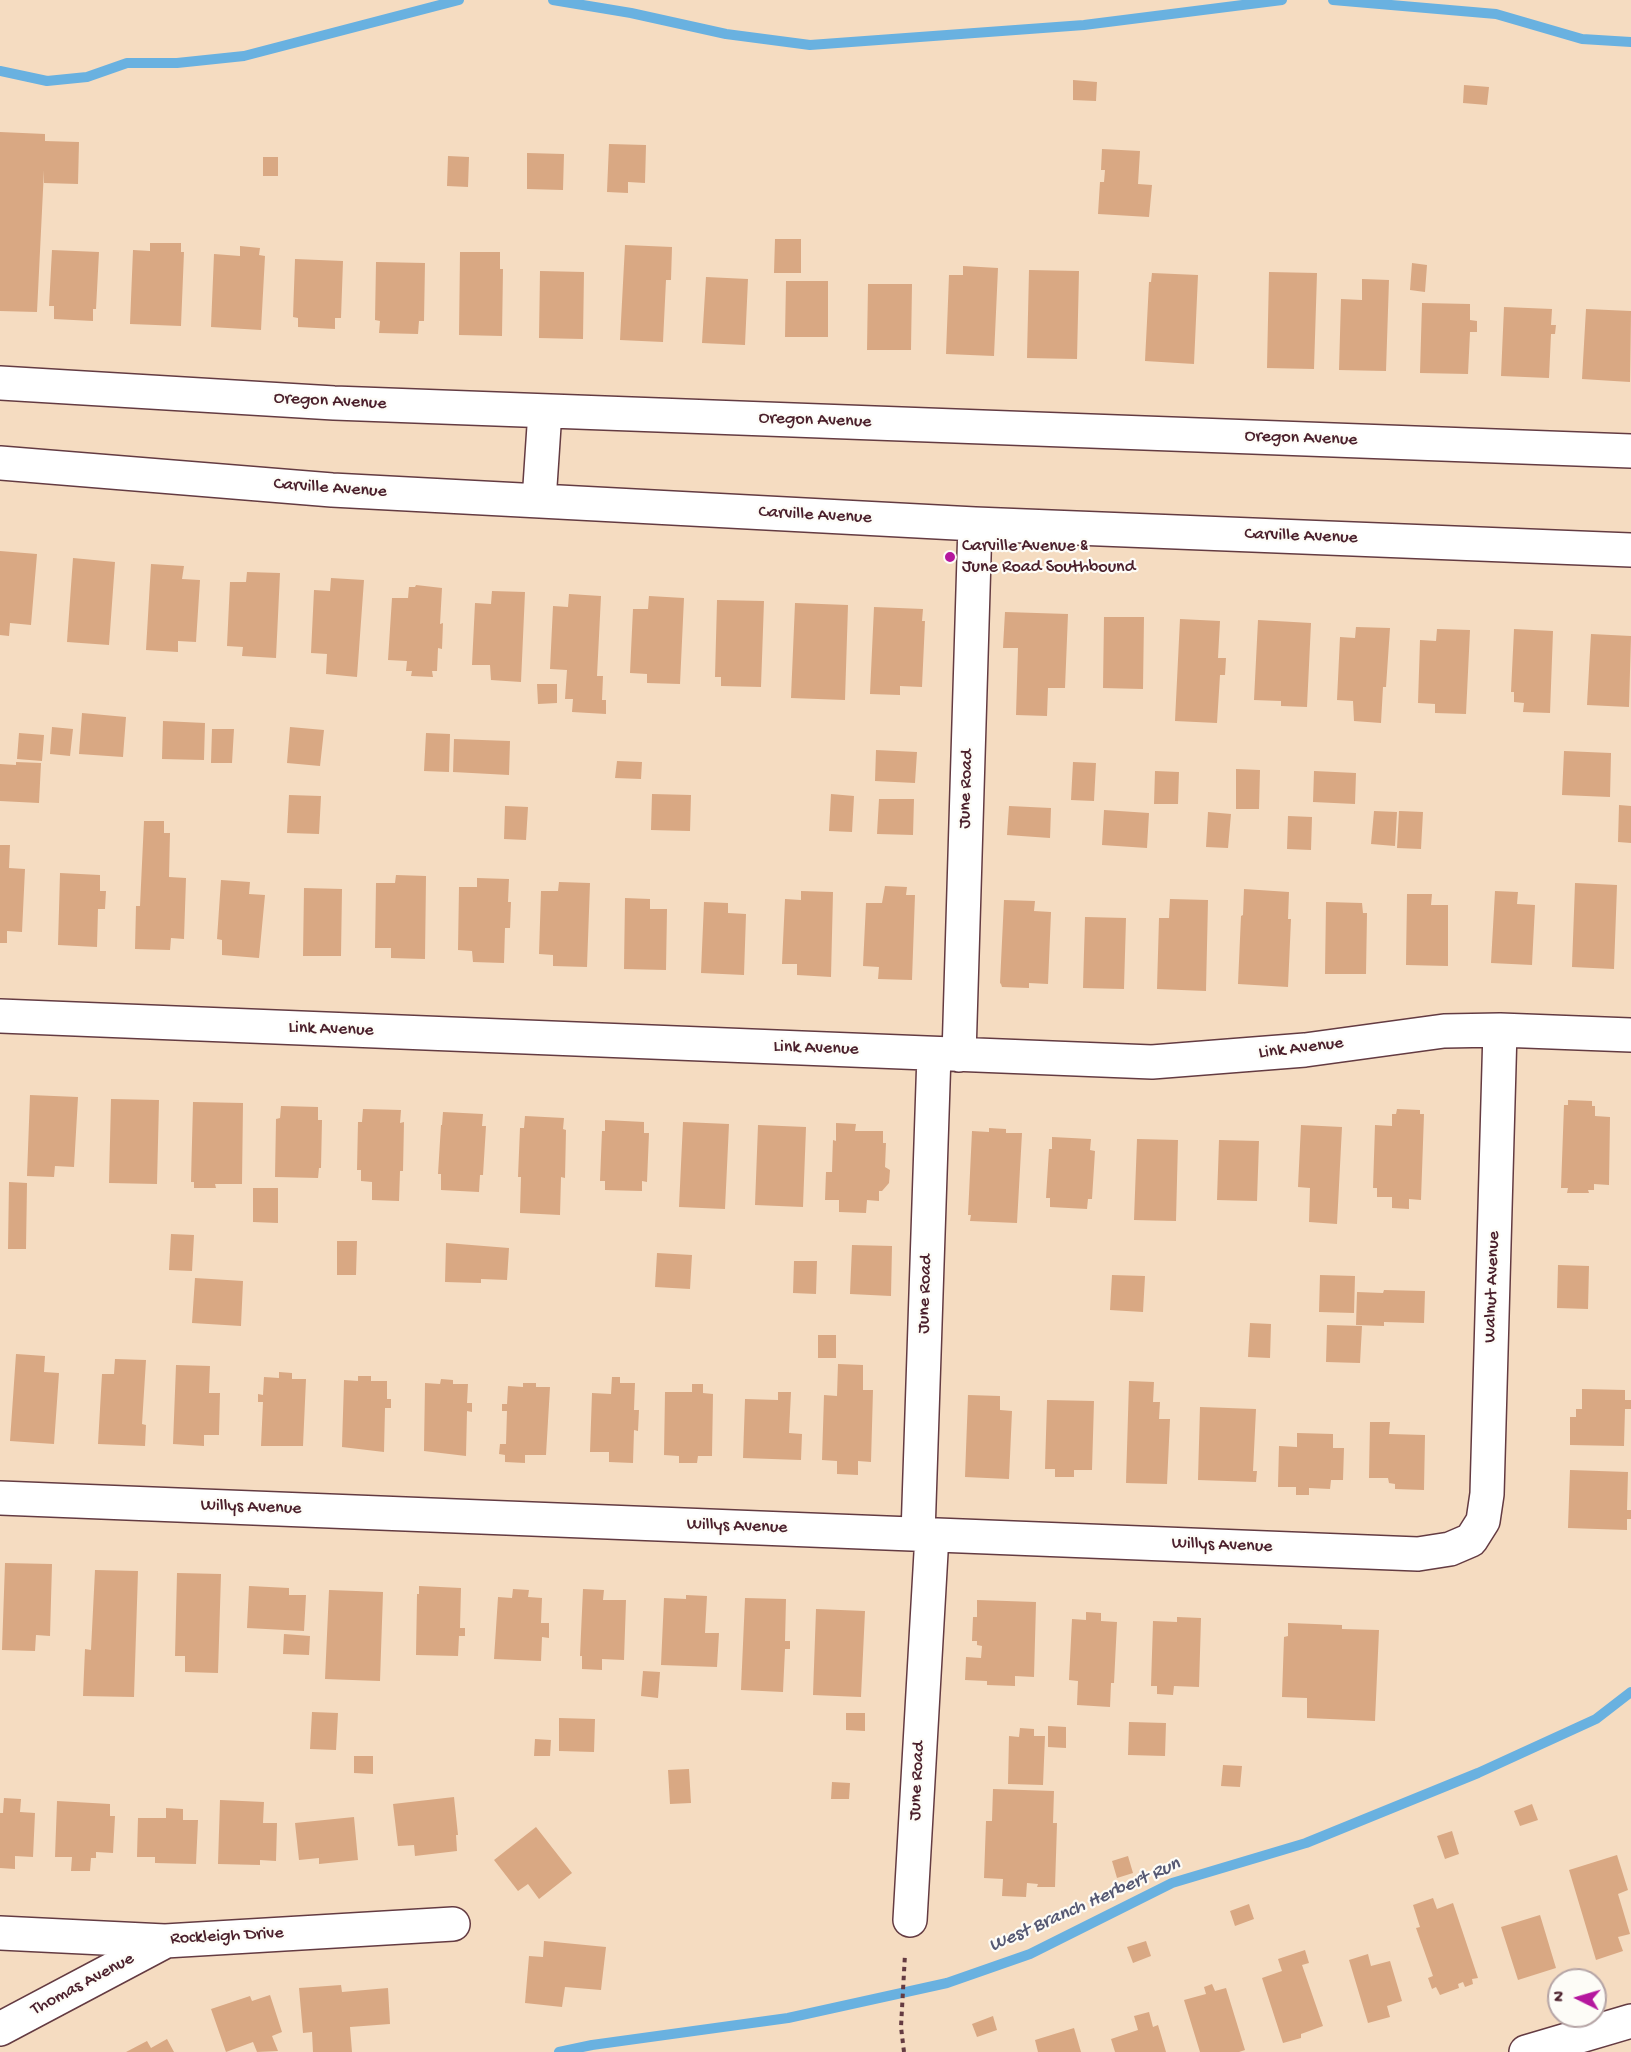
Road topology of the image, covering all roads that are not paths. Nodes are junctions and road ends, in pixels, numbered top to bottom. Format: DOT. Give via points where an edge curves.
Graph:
graph roads {
  1 [pos="0,383"];
  2 [pos="545,411"];
  3 [pos="1631,451"];
  4 [pos="0,463"];
  5 [pos="539,501"];
  6 [pos="975,524"];
  7 [pos="1631,550"];
  8 [pos="0,1016"];
  9 [pos="1500,1030"];
  10 [pos="1631,1035"];
  11 [pos="947,1054"];
  12 [pos="0,1498"];
  13 [pos="925,1534"];
  14 [pos="1471,1540"];
  15 [pos="910,1920"];
  16 [pos="453,1924"];
  17 [pos="0,1933"];
  18 [pos="165,1941"];
  19 [pos="1631,2021"];
  20 [pos="0,2029"];
  21 [pos="1526,2052"];
  1 -- 2 [label="street, Oregon Avenue"];
  2 -- 3 [label="street, Oregon Avenue"];
  2 -- 5 [label="street"];
  4 -- 5 [label="street, Carville Avenue" via="332,490"];
  5 -- 6 [label="street, Carville Avenue"];
  6 -- 7 [label="street, Carville Avenue"];
  6 -- 11 [label="street, June Road"];
  8 -- 11 [label="street, Link Avenue"];
  9 -- 10 [label="street, Link Avenue"];
  9 -- 11 [label="street, Link Avenue" via="1444,1031 1305,1050 1152,1062"];
  9 -- 14 [label="street, Walnut Avenue" via="1487,1494 1482,1521"];
  11 -- 13 [label="street, June Road"];
  12 -- 13 [label="street, Willys Avenue"];
  13 -- 14 [label="street, Willys Avenue" via="1418,1554 1450,1550"];
  13 -- 15 [label="street, June Road"];
  16 -- 18 [label="street, Rockleigh Drive"];
  17 -- 18 [label="street, Rockleigh Drive"];
  18 -- 20 [label="street, Thomas Avenue"];
  19 -- 21 [label="street"];
}
